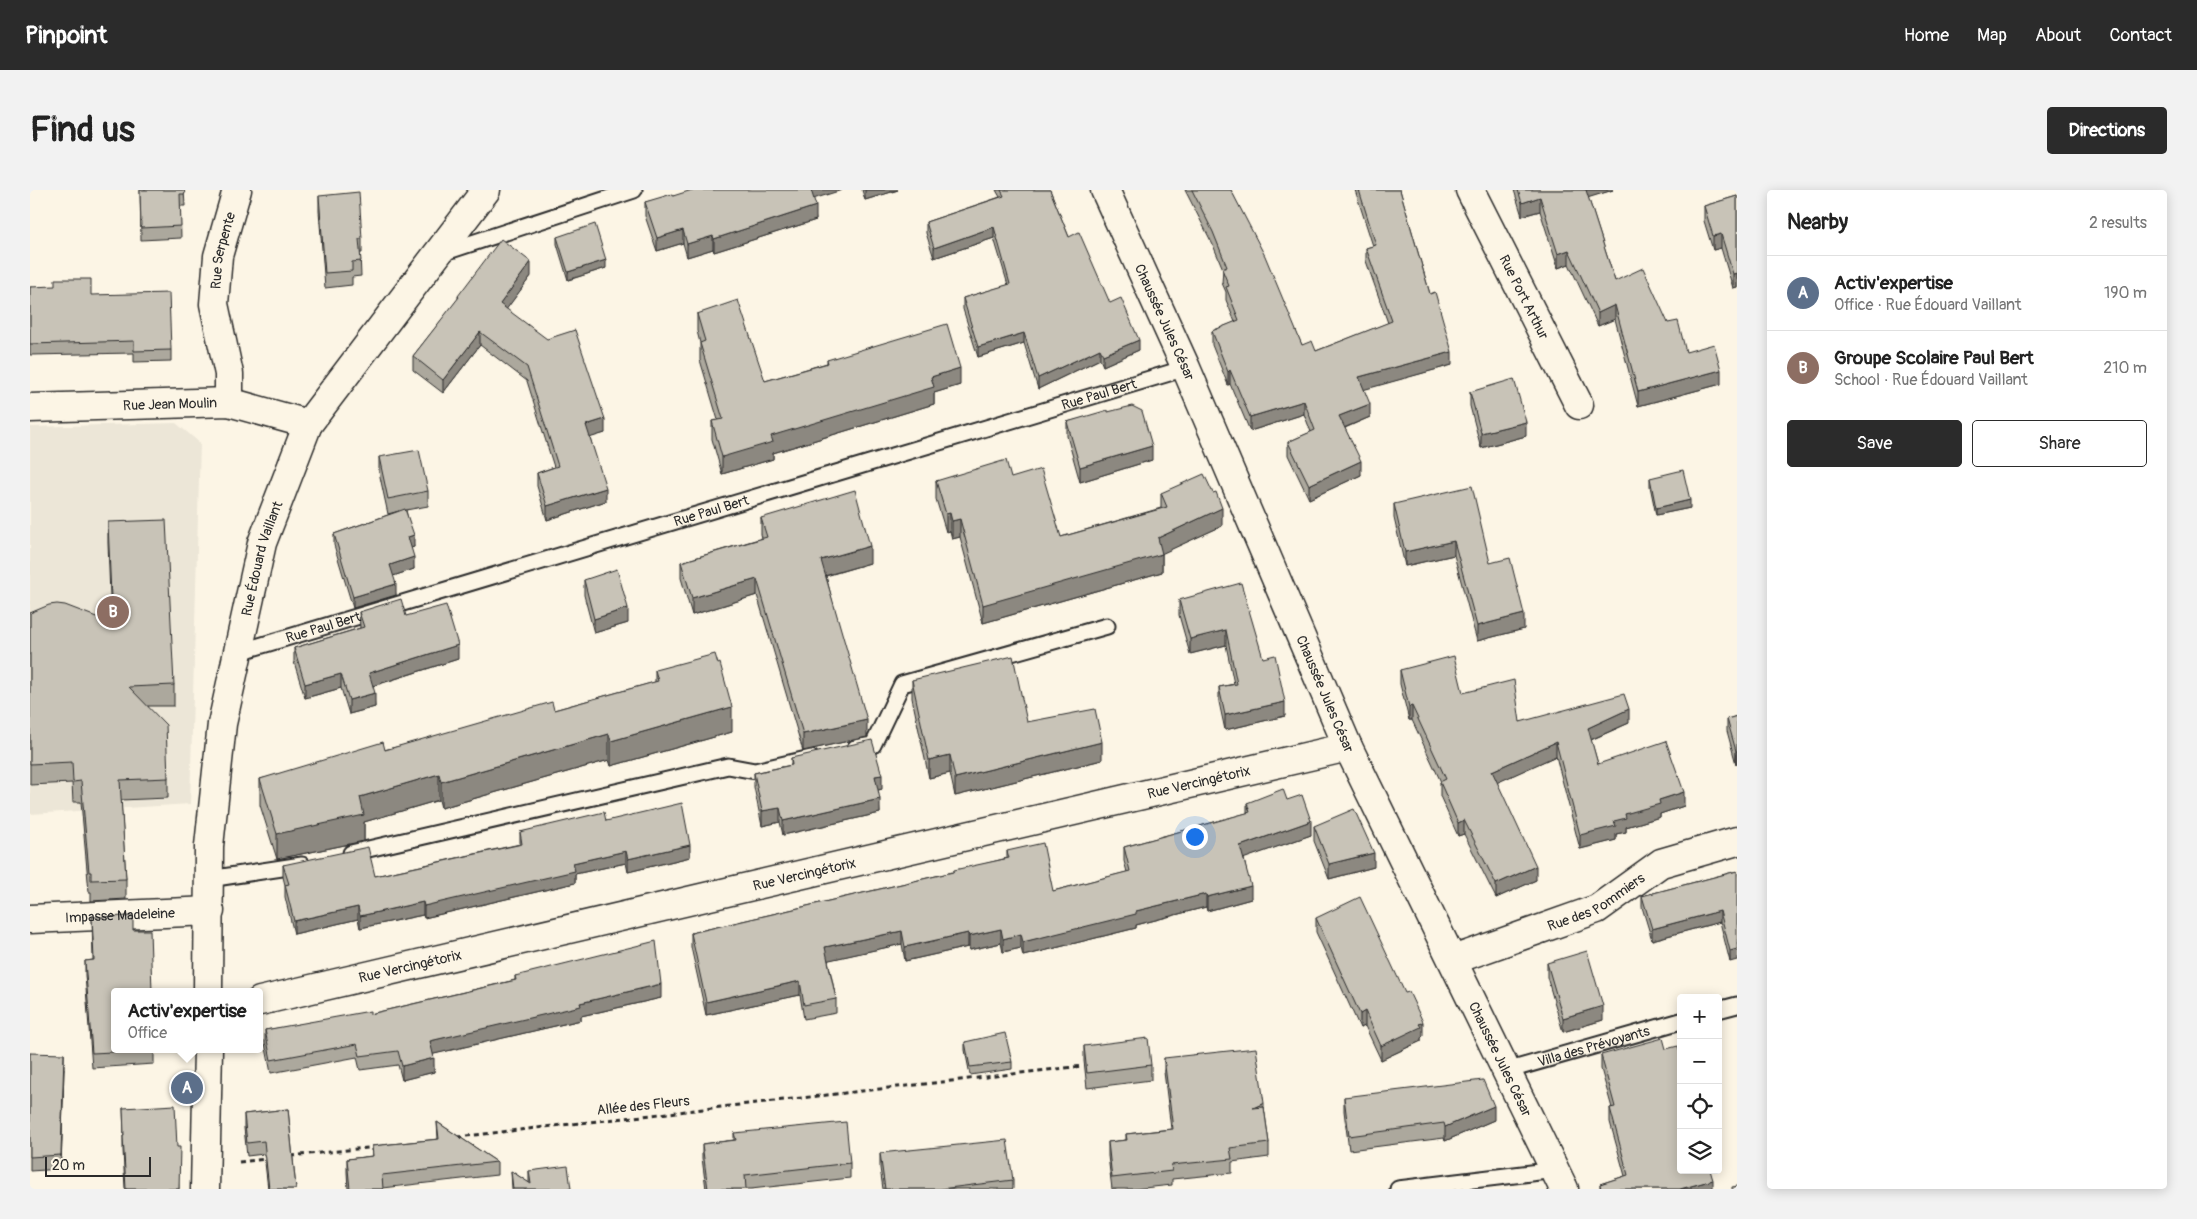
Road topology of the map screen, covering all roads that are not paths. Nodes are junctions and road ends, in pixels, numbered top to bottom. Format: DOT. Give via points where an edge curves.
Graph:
graph roads {
  1 [pos="237,190"];
  2 [pos="486,190"];
  3 [pos="634,190"];
  4 [pos="1105,190"];
  5 [pos="1470,190"];
  6 [pos="440,253"];
  7 [pos="1186,368"];
  8 [pos="230,402"];
  9 [pos="1579,405"];
  10 [pos="30,408"];
  11 [pos="308,424"];
  12 [pos="1107,626"];
  13 [pos="236,653"];
  14 [pos="1348,747"];
  15 [pos="1737,841"];
  16 [pos="340,856"];
  17 [pos="320,860"];
  18 [pos="209,879"];
  19 [pos="210,911"];
  20 [pos="30,919"];
  21 [pos="1453,960"];
  22 [pos="208,988"];
  23 [pos="263,1000"];
  24 [pos="1737,1005"];
  25 [pos="1722,1009"];
  26 [pos="1677,1022"];
  27 [pos="208,1053"];
  28 [pos="1506,1071"];
  29 [pos="205,1178"];
  30 [pos="1560,1180"];
  31 [pos="1398,1189"];
  1 -- 8 [label="street, Rue Serpente" via="218,256 214,304 229,374"];
  2 -- 6 [label="street, Rue Édouard Vaillant"];
  3 -- 6 [label="lane"];
  4 -- 7 [label="street, Chaussée Jules César"];
  5 -- 9 [label="street, Rue Port Arthur"];
  6 -- 11 [label="street, Rue Édouard Vaillant"];
  7 -- 13 [label="lane, Rue Paul Bert"];
  7 -- 14 [label="street, Chaussée Jules César"];
  8 -- 10 [label="street, Rue Jean Moulin"];
  8 -- 11 [label="street, Rue Jean Moulin"];
  11 -- 13 [label="street, Rue Édouard Vaillant" via="262,543"];
  12 -- 16 [label="lane" via="902,684 873,744 755,771 728,766"];
  13 -- 18 [label="street, Rue Édouard Vaillant" via="222,724 209,846"];
  14 -- 21 [label="street, Chaussée Jules César"];
  14 -- 23 [label="street, Rue Vercingétorix"];
  15 -- 21 [label="street, Rue des Pommiers" via="1661,862 1597,909"];
  17 -- 18 [label="lane"];
  18 -- 19 [label="street, Rue Édouard Vaillant"];
  19 -- 20 [label="street, Impasse Madeleine"];
  19 -- 22 [label="street, Rue Édouard Vaillant"];
  21 -- 28 [label="street, Chaussée Jules César"];
  24 -- 25 [label="lane"];
  26 -- 28 [label="lane, Villa des Prévoyants"];
  27 -- 29 [label="street"];
  28 -- 30 [label="street, Chaussée Jules César"];
  30 -- 31 [label="lane"];
}
